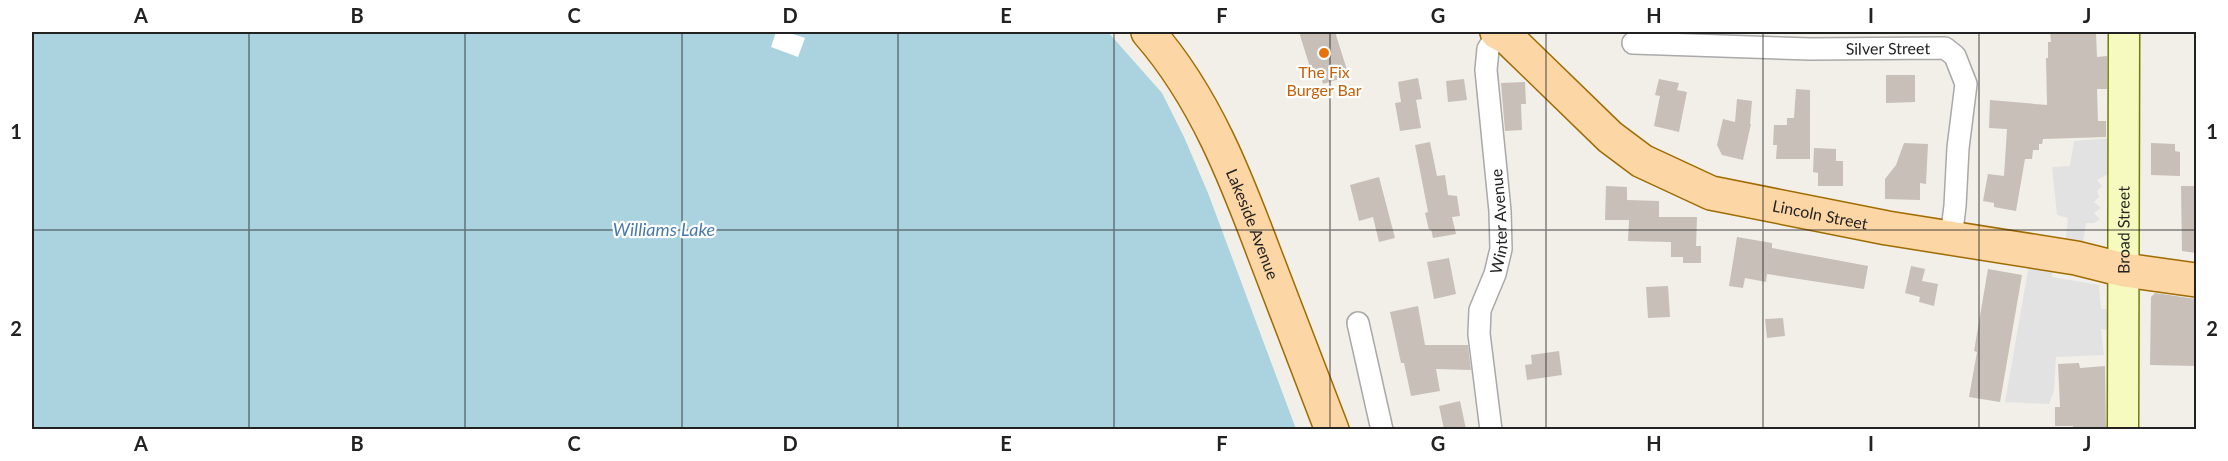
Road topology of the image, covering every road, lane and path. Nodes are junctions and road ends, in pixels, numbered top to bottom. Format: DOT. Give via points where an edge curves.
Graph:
graph roads {
  1 [pos="1148,32"];
  2 [pos="1498,32"];
  3 [pos="2124,32"];
  4 [pos="1634,43"];
  5 [pos="1951,238"];
  6 [pos="2124,270"];
  7 [pos="2196,280"];
  8 [pos="1358,323"];
  9 [pos="1489,419"];
  10 [pos="1332,429"];
  11 [pos="1382,429"];
  12 [pos="2123,429"];
  1 -- 10 [label="main road, Lakeside Avenue" via="1179,70 1235,177"];
  2 -- 5 [label="main road, Lincoln Street" via="1610,137 1671,176 1725,196"];
  2 -- 9 [label="street, Winter Avenue" via="1488,49 1486,70 1501,249 1480,310 1479,334"];
  3 -- 6 [label="street, Broad Street"];
  4 -- 5 [label="street, Silver Street" via="1810,49 1945,48 1955,56 1966,84"];
  5 -- 6 [label="main road, Lincoln Street" via="2076,258"];
  6 -- 7 [label="main road, Lincoln Street"];
  6 -- 12 [label="street, Broad Street"];
  8 -- 11 [label="street"];
}
